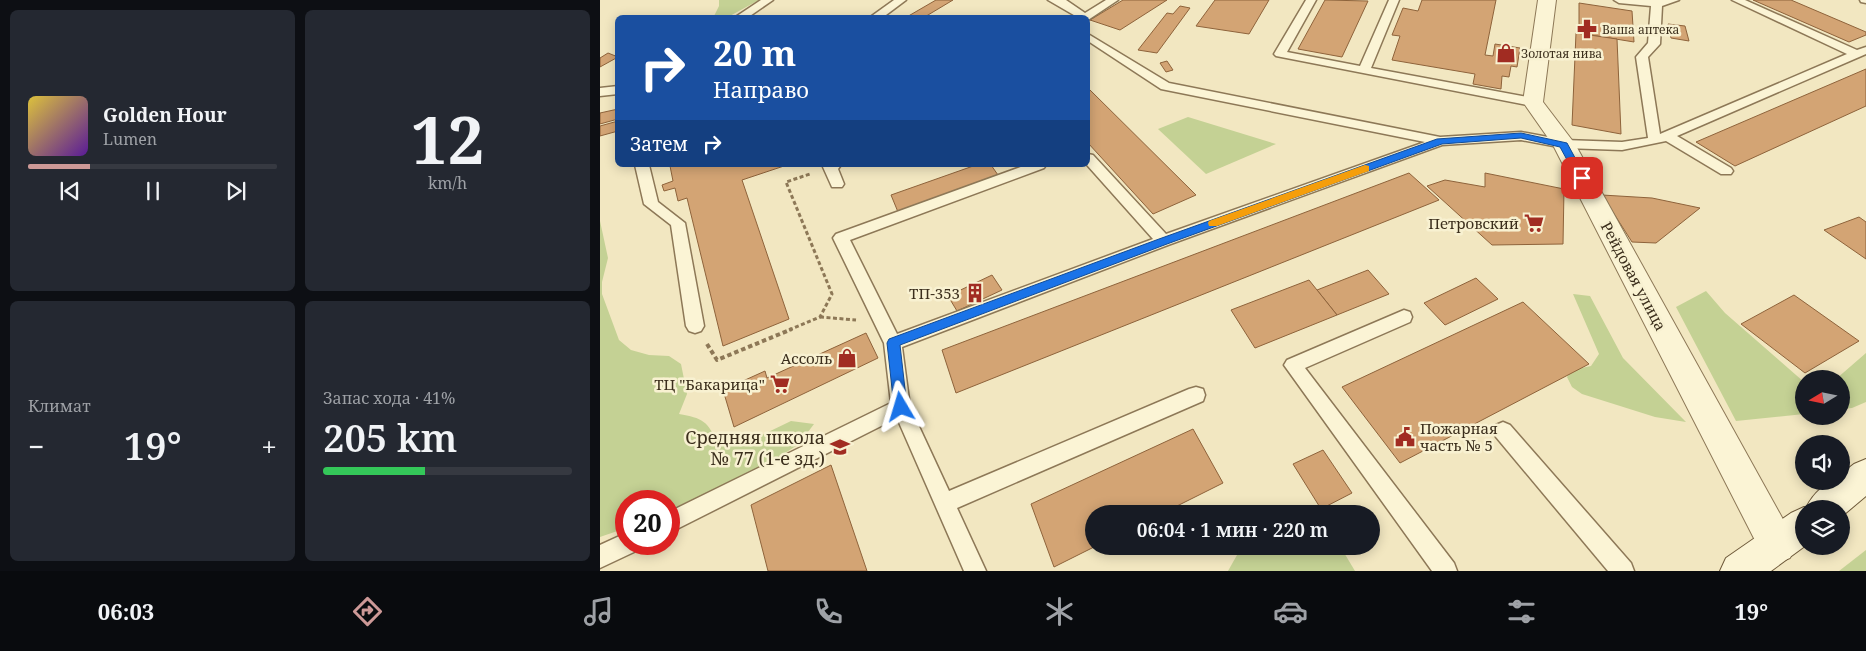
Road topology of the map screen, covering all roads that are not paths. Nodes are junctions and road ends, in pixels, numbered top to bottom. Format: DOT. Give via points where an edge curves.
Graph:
graph roads {
  1 [pos="768,0"];
  2 [pos="901,0"];
  3 [pos="1053,0"];
  4 [pos="1113,0"];
  5 [pos="1311,0"];
  6 [pos="1394,0"];
  7 [pos="1547,0"];
  8 [pos="1619,0"];
  9 [pos="1674,0"];
  10 [pos="1737,0"];
  11 [pos="1657,2"];
  12 [pos="744,15"];
  13 [pos="878,15"];
  14 [pos="1082,15"];
  15 [pos="1088,15"];
  16 [pos="1090,38"];
  17 [pos="1862,52"];
  18 [pos="1364,70"];
  19 [pos="615,90"];
  20 [pos="600,92"];
  21 [pos="1533,102"];
  22 [pos="1661,139"];
  23 [pos="1440,141"];
  24 [pos="1564,144"];
  25 [pos="1090,160"];
  26 [pos="642,167"];
  27 [pos="832,167"];
  28 [pos="1034,167"];
  29 [pos="1726,171"];
  30 [pos="838,184"];
  31 [pos="1163,241"];
  32 [pos="1404,317"];
  33 [pos="695,326"];
  34 [pos="893,343"];
  35 [pos="1196,395"];
  36 [pos="901,407"];
  37 [pos="1503,431"];
  38 [pos="1866,475"];
  39 [pos="1835,500"];
  40 [pos="944,503"];
  41 [pos="680,518"];
  42 [pos="1791,535"];
  43 [pos="615,550"];
  44 [pos="600,557"];
  45 [pos="975,571"];
  46 [pos="1446,571"];
  47 [pos="1623,571"];
  48 [pos="1739,571"];
  1 -- 12 [label="lane"];
  2 -- 13 [label="lane"];
  3 -- 14 [label="lane"];
  4 -- 15 [label="lane"];
  5 -- 18 [label="lane" via="1280,54"];
  6 -- 18 [label="lane"];
  7 -- 21 [label="street"];
  8 -- 11 [label="lane"];
  9 -- 11 [label="lane"];
  10 -- 17 [label="lane"];
  11 -- 22 [label="lane" via="1654,44 1642,57"];
  16 -- 23 [label="lane" via="1165,86"];
  17 -- 22 [label="lane"];
  18 -- 21 [label="lane"];
  19 -- 20 [label="lane"];
  21 -- 24 [label="street, Рейдовая улица"];
  22 -- 24 [label="lane" via="1622,146"];
  22 -- 29 [label="lane"];
  23 -- 24 [label="lane" via="1521,136"];
  23 -- 31 [label="lane"];
  24 -- 42 [label="street, Рейдовая улица"];
  25 -- 31 [label="lane"];
  26 -- 33 [label="lane" via="651,204 678,223"];
  27 -- 30 [label="lane"];
  28 -- 34 [label="lane" via="841,238"];
  31 -- 34 [label="lane"];
  32 -- 46 [label="lane" via="1293,365"];
  34 -- 36 [label="lane"];
  35 -- 40 [label="lane"];
  36 -- 40 [label="lane"];
  36 -- 41 [label="lane"];
  37 -- 47 [label="lane"];
  38 -- 39 [label="street"];
  40 -- 45 [label="lane"];
  42 -- 48 [label="street"];
  43 -- 44 [label="lane"];
}
